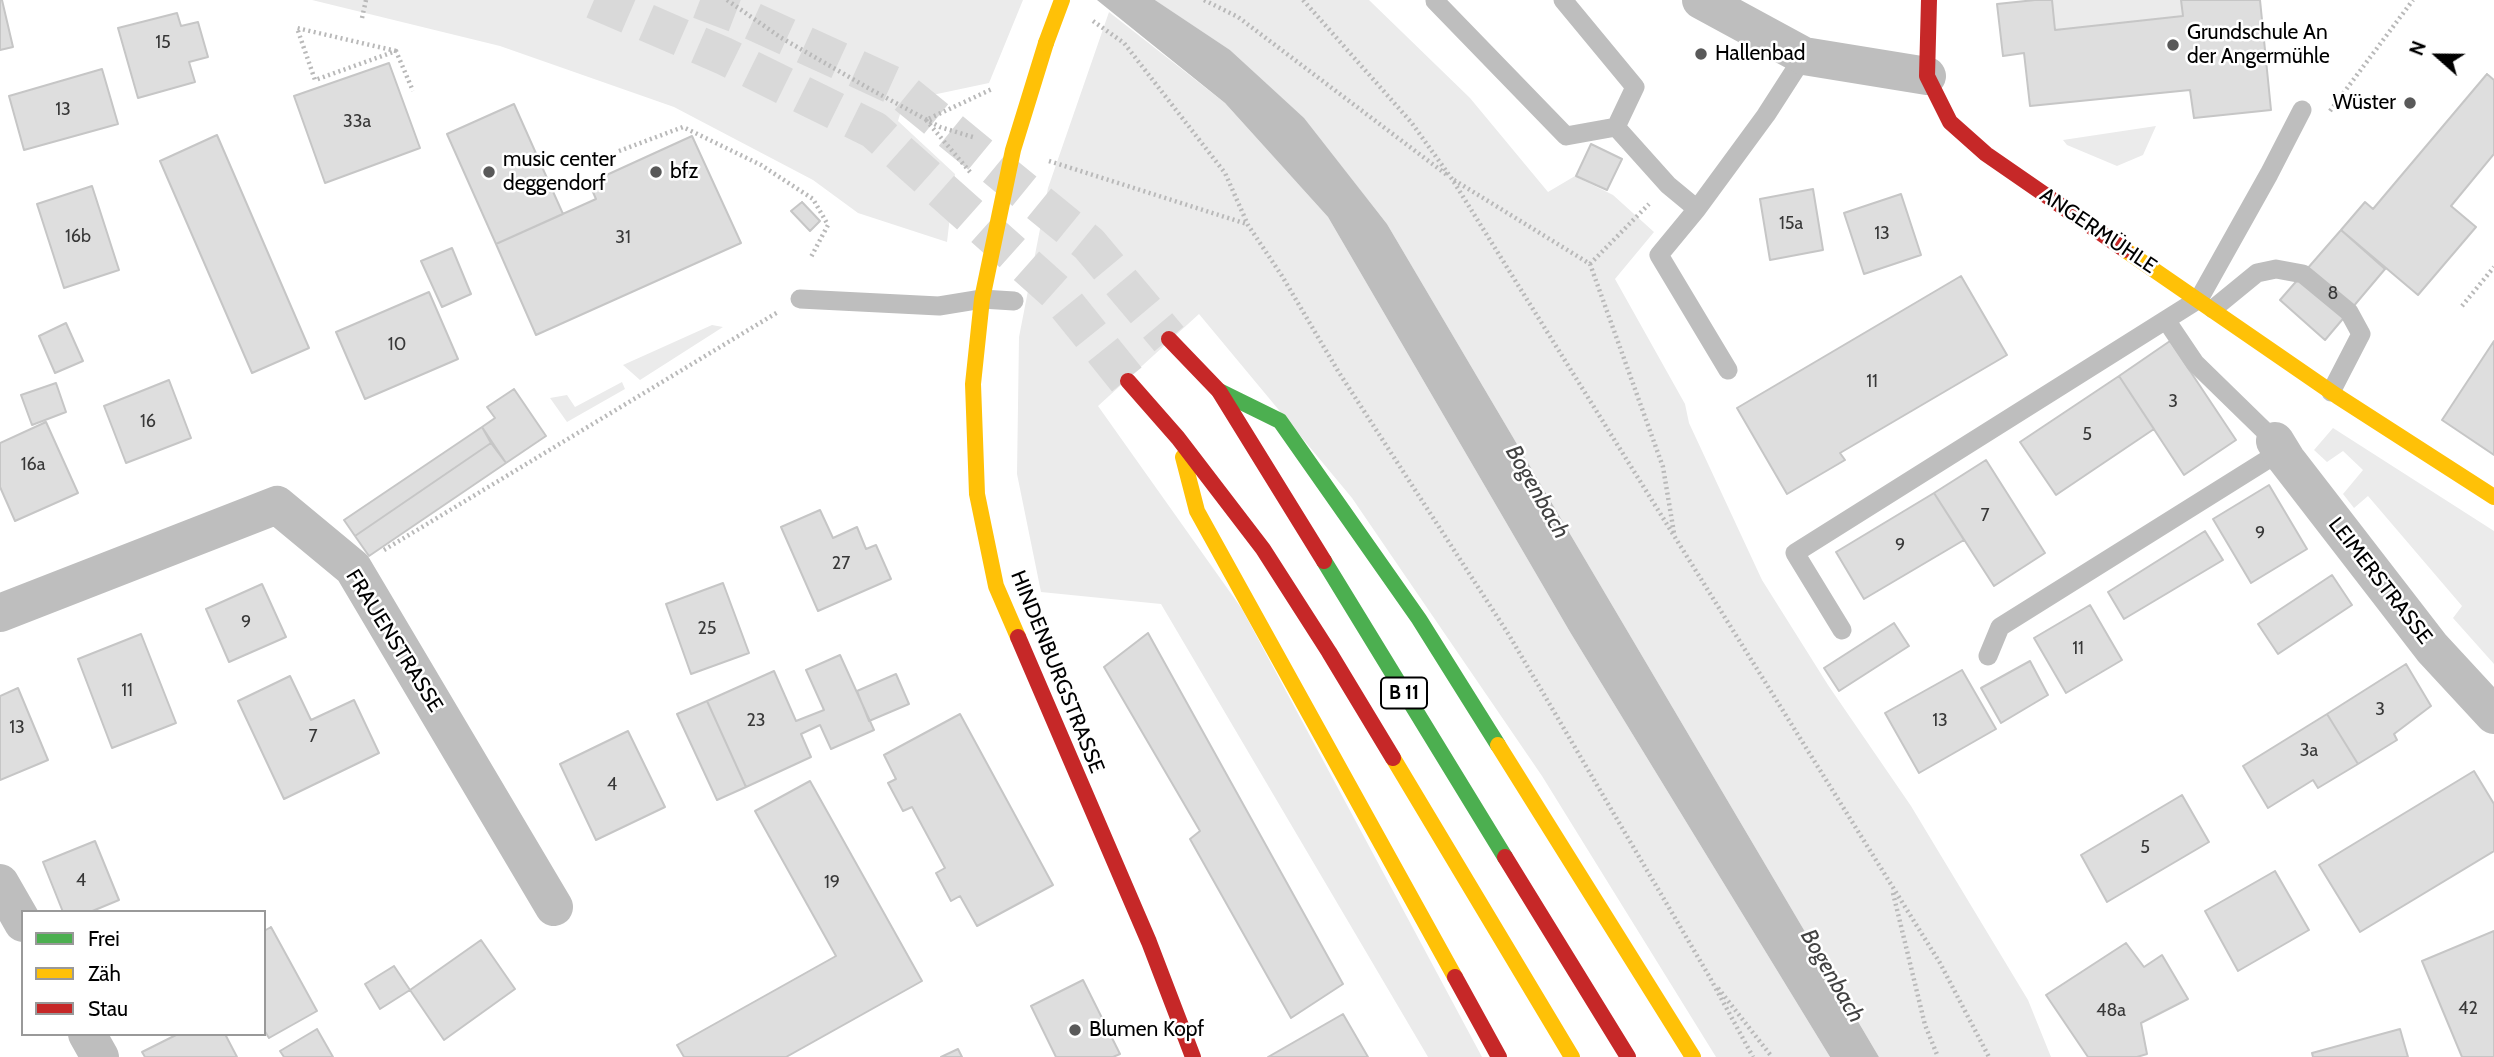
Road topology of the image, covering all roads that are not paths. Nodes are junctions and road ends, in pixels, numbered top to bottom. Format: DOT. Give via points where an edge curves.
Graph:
graph roads {
  1 [pos="1062,0"];
  2 [pos="1436,0"];
  3 [pos="1563,0"];
  4 [pos="1701,0"];
  5 [pos="1929,0"];
  6 [pos="1804,56"];
  7 [pos="1927,76"];
  8 [pos="2302,110"];
  9 [pos="1616,127"];
  10 [pos="1698,209"];
  11 [pos="800,299"];
  12 [pos="982,299"];
  13 [pos="1014,300"];
  14 [pos="2206,304"];
  15 [pos="2166,320"];
  16 [pos="1169,339"];
  17 [pos="1728,370"];
  18 [pos="1128,381"];
  19 [pos="1219,391"];
  20 [pos="2331,391"];
  21 [pos="1178,438"];
  22 [pos="2279,448"];
  23 [pos="2494,497"];
  24 [pos="0,613"];
  25 [pos="1842,630"];
  26 [pos="1988,656"];
  27 [pos="2494,715"];
  28 [pos="0,883"];
  29 [pos="554,907"];
  30 [pos="21,920"];
  31 [pos="88,1036"];
  32 [pos="100,1057"];
  33 [pos="1193,1057"];
  34 [pos="1499,1057"];
  35 [pos="1572,1057"];
  36 [pos="1628,1057"];
  37 [pos="1693,1057"];
  1 -- 12 [label="main road, HINDENBURGSTRASSE, bridge" via="1013,150"];
  2 -- 9 [label="lane" via="1566,136"];
  3 -- 9 [label="lane" via="1635,87"];
  4 -- 6 [label="street"];
  5 -- 7 [label="main road"];
  6 -- 7 [label="street"];
  6 -- 10 [label="lane"];
  7 -- 14 [label="main road, ANGERMÜHLE" via="1951,122 1986,154"];
  8 -- 14 [label="lane"];
  9 -- 10 [label="lane" via="1668,185"];
  10 -- 17 [label="lane" via="1659,254"];
  11 -- 12 [label="lane" via="939,306"];
  12 -- 13 [label="lane"];
  12 -- 33 [label="main road, HINDENBURGSTRASSE" via="973,384 976,494 996,586 1149,942"];
  14 -- 15 [label="lane"];
  14 -- 20 [label="main road, ANGERMÜHLE"];
  14 -- 20 [label="lane" via="2257,274 2276,269 2303,274 2349,312 2361,334"];
  15 -- 22 [label="lane" via="2195,363"];
  15 -- 25 [label="lane" via="1795,553"];
  16 -- 19 [label="main road, B 11"];
  18 -- 21 [label="main road, B 11"];
  19 -- 36 [label="main road, B 11"];
  19 -- 37 [label="main road, B 11" via="1280,421 1419,619"];
  20 -- 23 [label="main road, ANGERMÜHLE"];
  21 -- 34 [label="main road, B 11" via="1198,511"];
  21 -- 35 [label="main road, B 11" via="1263,549 1329,652"];
  22 -- 26 [label="lane" via="2270,458 2000,627"];
  22 -- 27 [label="street, LEIMERSTRASSE" via="2432,649"];
  24 -- 29 [label="street, FRAUENSTRASSE" via="277,505 353,568"];
  28 -- 30 [label="street"];
  31 -- 32 [label="street"];
}
